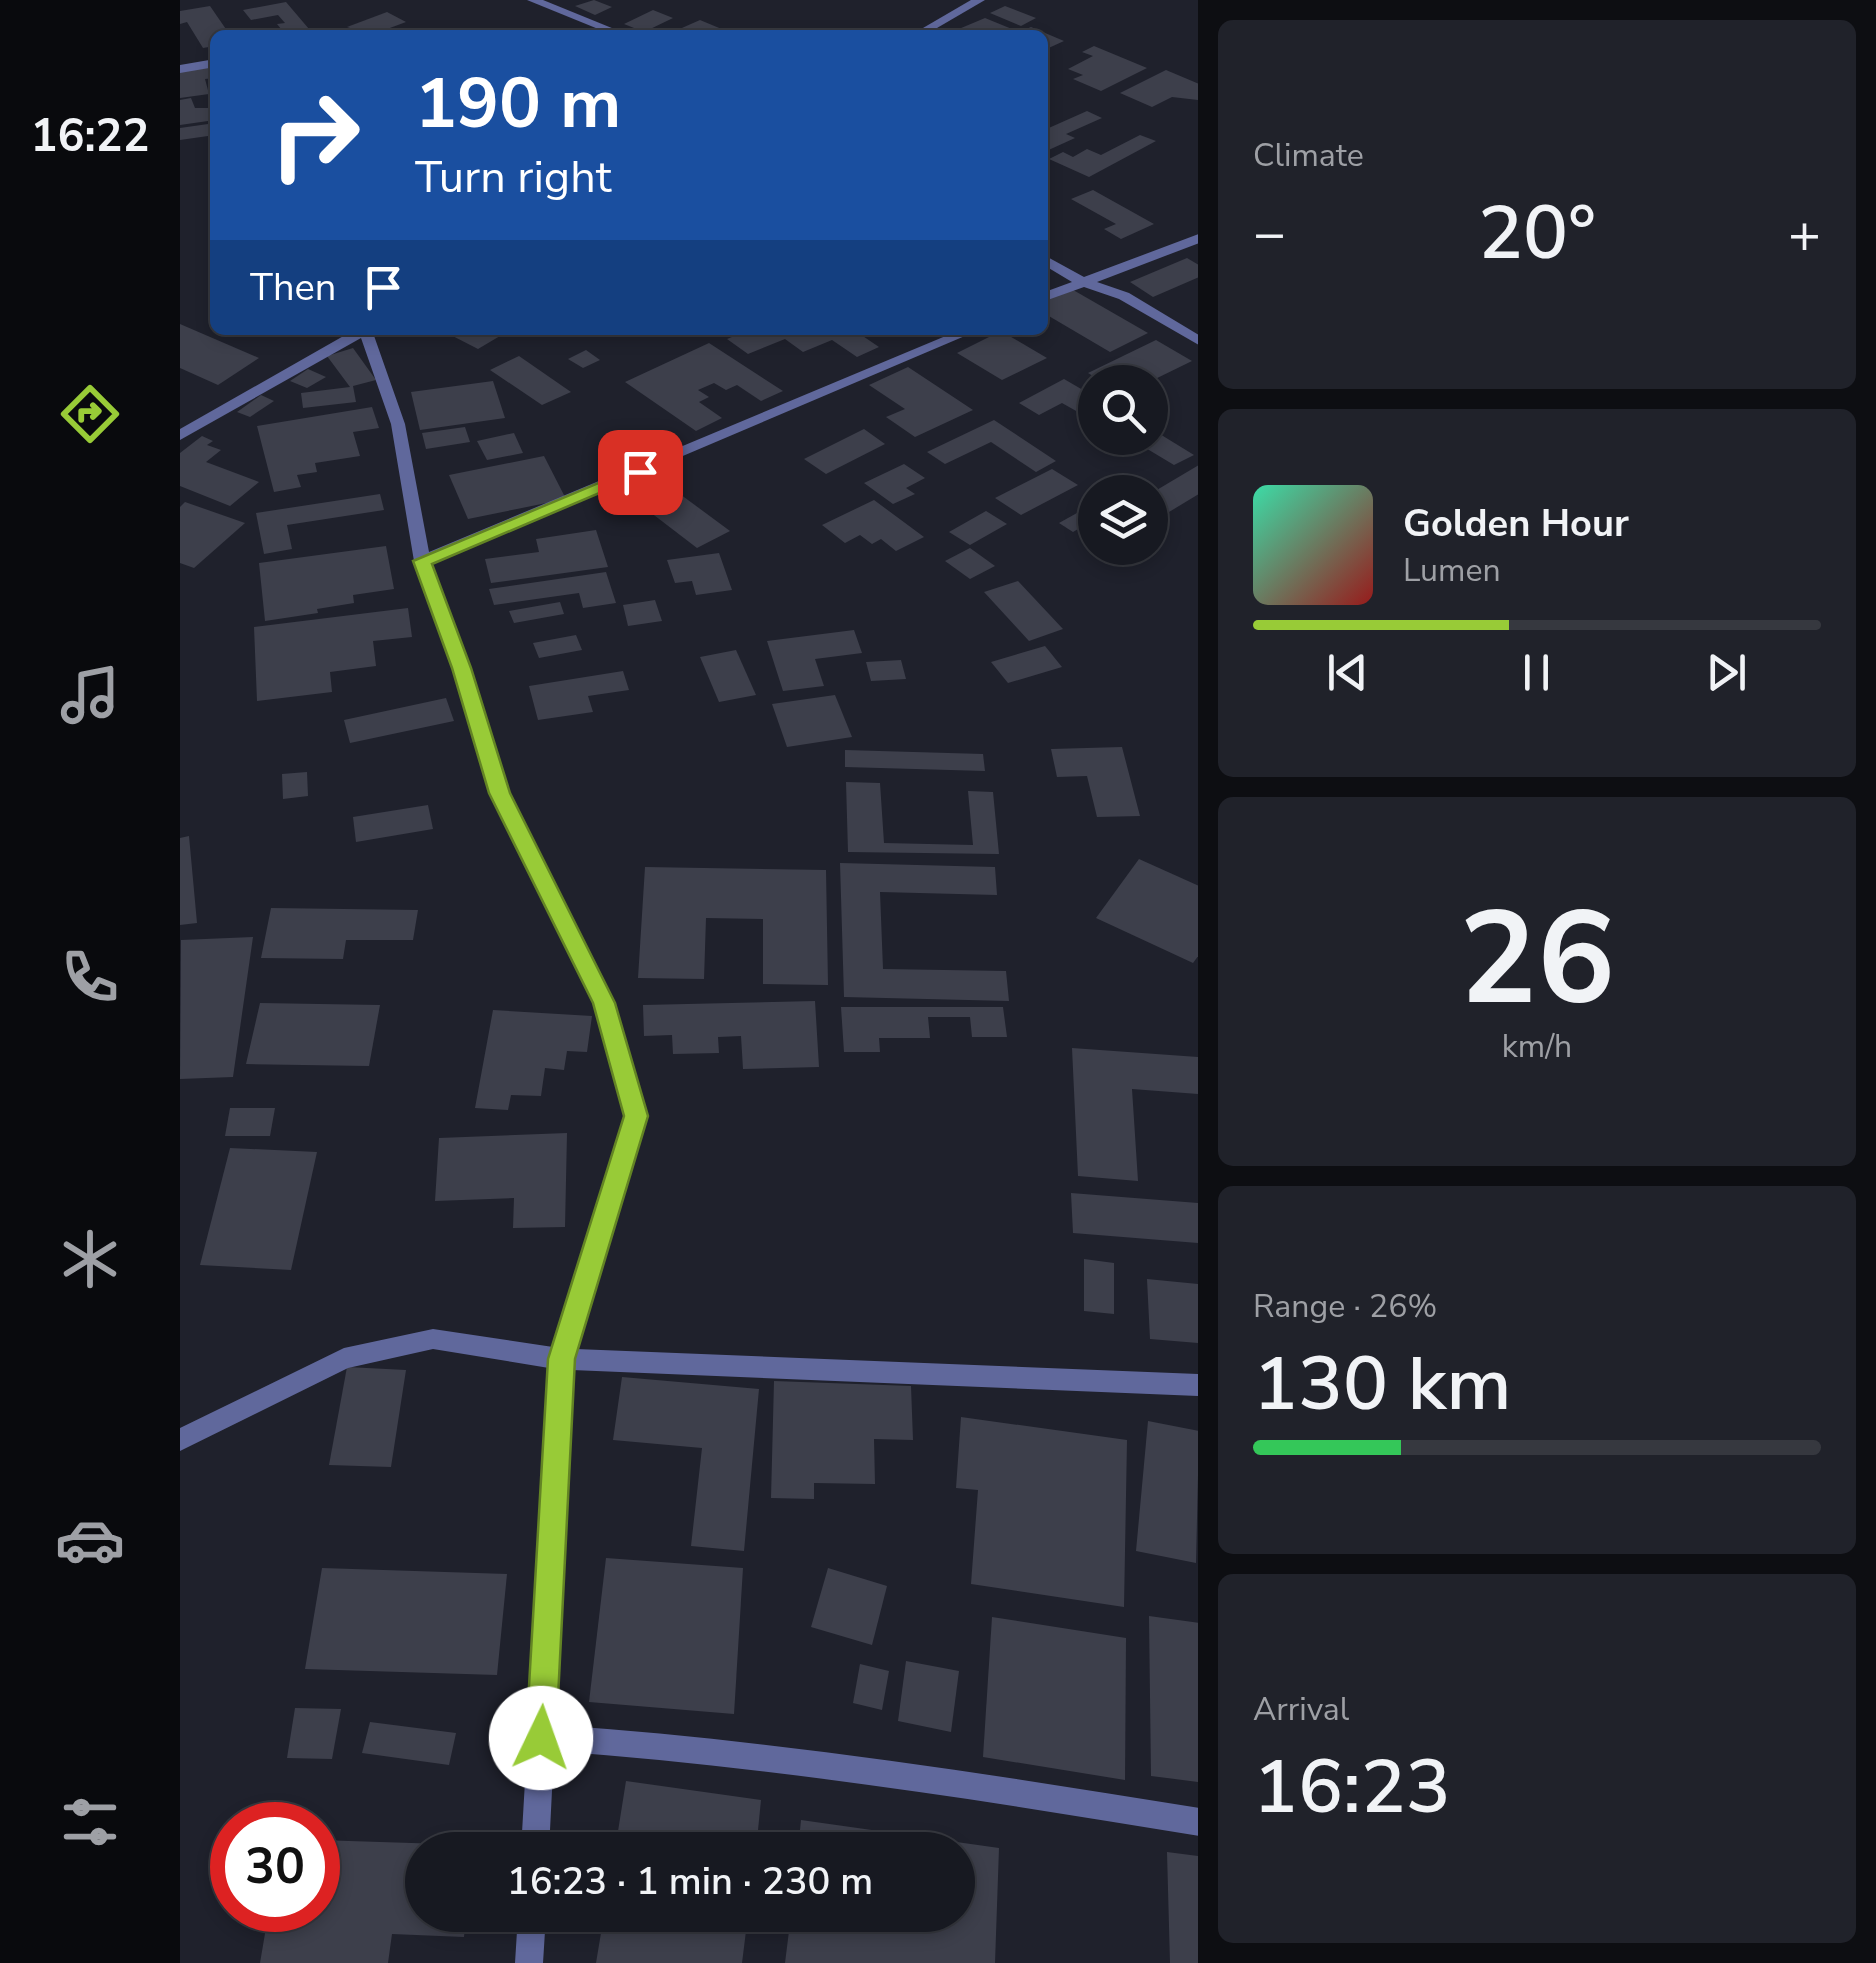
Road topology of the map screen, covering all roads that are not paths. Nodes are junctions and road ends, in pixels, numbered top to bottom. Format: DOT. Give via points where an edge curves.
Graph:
graph roads {
  1 [pos="533,0"];
  2 [pos="978,0"];
  3 [pos="610,30"];
  4 [pos="926,30"];
  5 [pos="210,64"];
  6 [pos="180,69"];
  7 [pos="1198,238"];
  8 [pos="1048,262"];
  9 [pos="1081,281"];
  10 [pos="1048,295"];
  11 [pos="356,335"];
  12 [pos="367,335"];
  13 [pos="961,335"];
  14 [pos="1198,341"];
  15 [pos="180,435"];
  16 [pos="422,561"];
  17 [pos="562,1359"];
  18 [pos="1198,1385"];
  19 [pos="180,1440"];
  20 [pos="541,1738"];
  21 [pos="1198,1822"];
  22 [pos="536,1832"];
  23 [pos="531,1932"];
  24 [pos="529,1963"];
  1 -- 3 [label="street"];
  2 -- 4 [label="street"];
  5 -- 6 [label="street"];
  7 -- 9 [label="street"];
  8 -- 9 [label="street"];
  9 -- 10 [label="street"];
  9 -- 14 [label="street" via="1124,296"];
  11 -- 15 [label="street"];
  12 -- 16 [label="street" via="398,424"];
  13 -- 16 [label="street"];
  16 -- 17 [label="street" via="499,793 604,1003 636,1116"];
  17 -- 18 [label="street"];
  17 -- 19 [label="street" via="433,1338 344,1358"];
  17 -- 20 [label="street"];
  20 -- 21 [label="street" via="677,1745 917,1774"];
  20 -- 22 [label="street"];
  23 -- 24 [label="street"];
}
